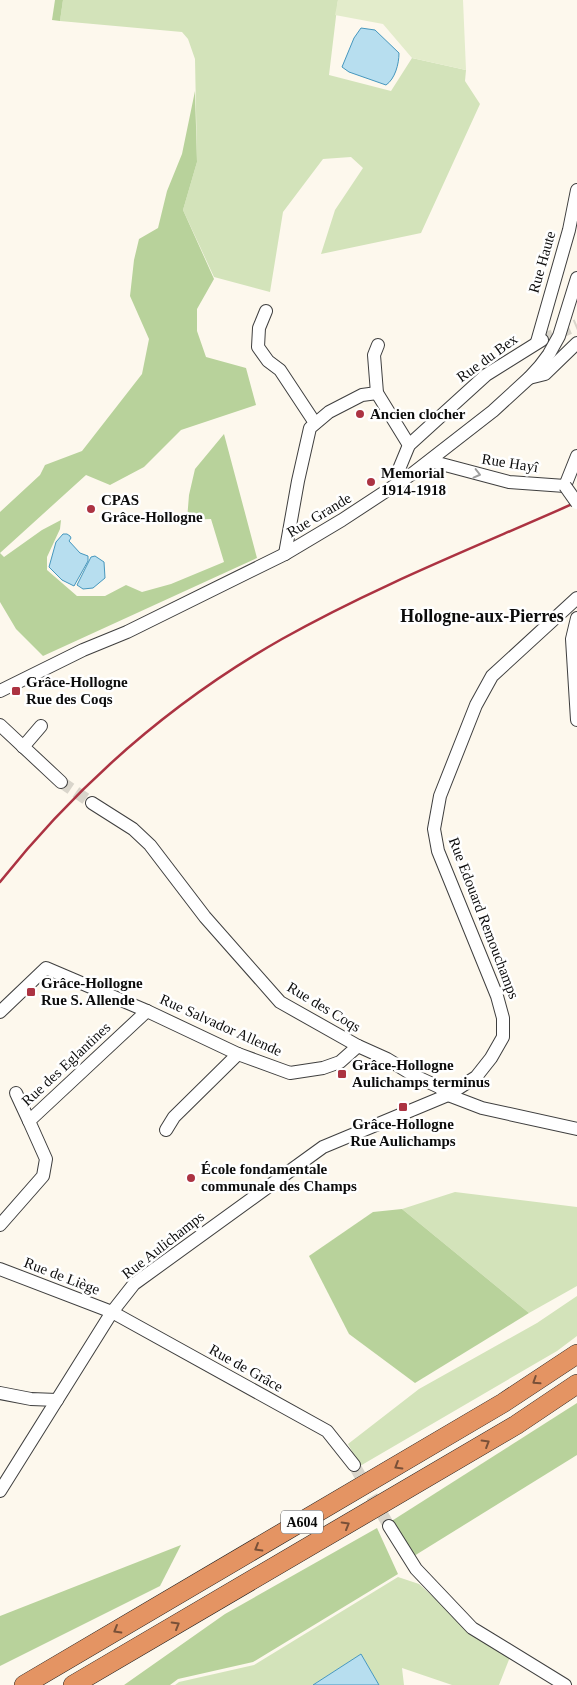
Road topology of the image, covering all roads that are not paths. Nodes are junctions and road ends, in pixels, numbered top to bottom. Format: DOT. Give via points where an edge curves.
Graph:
graph roads {
  1 [pos="577,190"];
  2 [pos="577,278"];
  3 [pos="266,311"];
  4 [pos="539,341"];
  5 [pos="577,343"];
  6 [pos="378,345"];
  7 [pos="529,378"];
  8 [pos="377,393"];
  9 [pos="315,423"];
  10 [pos="409,445"];
  11 [pos="577,456"];
  12 [pos="430,461"];
  13 [pos="399,482"];
  14 [pos="565,486"];
  15 [pos="577,503"];
  16 [pos="285,554"];
  17 [pos="577,598"];
  18 [pos="577,618"];
  19 [pos="0,691"];
  20 [pos="577,720"];
  21 [pos="0,725"];
  22 [pos="41,726"];
  23 [pos="23,747"];
  24 [pos="61,782"];
  25 [pos="92,803"];
  26 [pos="147,1010"];
  27 [pos="0,1012"];
  28 [pos="358,1046"];
  29 [pos="238,1054"];
  30 [pos="16,1093"];
  31 [pos="448,1095"];
  32 [pos="30,1120"];
  33 [pos="577,1129"];
  34 [pos="166,1130"];
  35 [pos="0,1225"];
  36 [pos="0,1269"];
  37 [pos="112,1312"];
  38 [pos="577,1354"];
  39 [pos="577,1384"];
  40 [pos="0,1393"];
  41 [pos="56,1400"];
  42 [pos="354,1464"];
  43 [pos="1,1488"];
  44 [pos="389,1526"];
  45 [pos="24,1685"];
  46 [pos="73,1685"];
  47 [pos="565,1685"];
  1 -- 4 [label="street, Rue Haute"];
  2 -- 7 [label="street, Rue Grande" via="559,336"];
  3 -- 9 [label="street" via="258,328 258,348 280,370"];
  4 -- 10 [label="street, Rue du Bex" via="486,375"];
  5 -- 7 [label="street" via="545,374"];
  6 -- 8 [label="street" via="374,356"];
  7 -- 12 [label="street, Rue Grande"];
  8 -- 9 [label="street" via="362,395"];
  8 -- 10 [label="street"];
  9 -- 16 [label="street" via="310,428"];
  10 -- 13 [label="street" via="397,474"];
  11 -- 14 [label="street"];
  12 -- 13 [label="street, Rue Grande"];
  12 -- 14 [label="street, Rue Hayî, one-way" via="509,482"];
  13 -- 16 [label="street, Rue Grande"];
  14 -- 15 [label="street, bridge"];
  16 -- 19 [label="street, Rue Grande"];
  17 -- 31 [label="street, Rue Edouard Remouchamps" via="492,676 476,705 440,796 434,829 438,851 503,1018 503,1037 491,1058 476,1077"];
  18 -- 20 [label="street" via="572,639"];
  21 -- 23 [label="street"];
  22 -- 23 [label="street"];
  23 -- 24 [label="street"];
  25 -- 28 [label="street, Rue des Coqs" via="150,845 205,916 280,1002"];
  26 -- 27 [label="street, Rue Salvador Allende" via="46,968"];
  26 -- 29 [label="street, Rue Salvador Allende"];
  26 -- 32 [label="street, Rue des Eglantines"];
  28 -- 29 [label="street, Rue Salvador Allende" via="340,1062 323,1068 290,1072"];
  28 -- 31 [label="street, Rue des Coqs" via="387,1058"];
  29 -- 34 [label="street" via="174,1117"];
  30 -- 32 [label="street, Rue des Eglantines"];
  31 -- 33 [label="street, Rue des Coqs" via="482,1108"];
  31 -- 37 [label="street, Rue Aulichamps" via="323,1147 134,1284"];
  32 -- 35 [label="street, Rue des Eglantines" via="46,1159 43,1176"];
  36 -- 37 [label="street, Rue de Liège"];
  37 -- 41 [label="street, Rue Aulichamps"];
  37 -- 42 [label="street, Rue de Grâce" via="327,1431"];
  38 -- 45 [label="highway, A604, one-way" via="503,1403"];
  46 -- 39 [label="highway, A604, one-way" via="516,1425"];
  40 -- 41 [label="street"];
  41 -- 43 [label="street, Rue Aulichamps"];
  44 -- 47 [label="street" via="416,1569 472,1628"];
}
